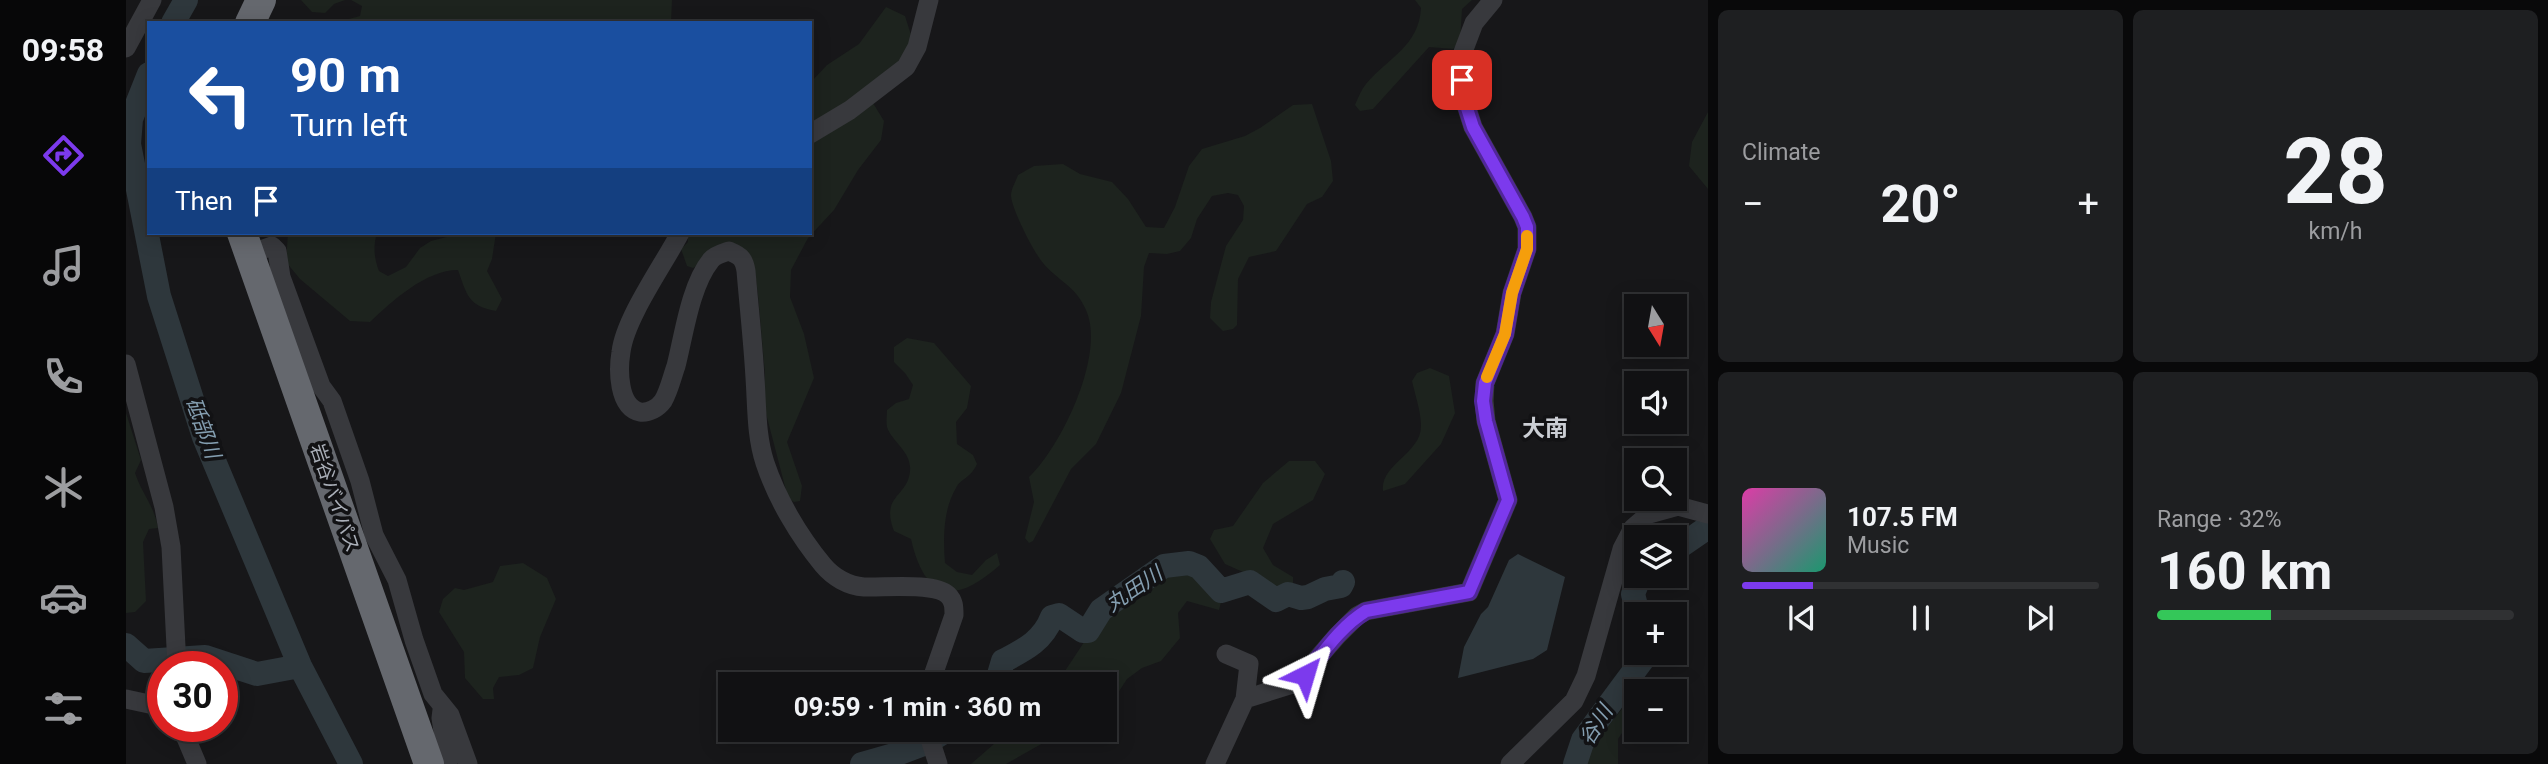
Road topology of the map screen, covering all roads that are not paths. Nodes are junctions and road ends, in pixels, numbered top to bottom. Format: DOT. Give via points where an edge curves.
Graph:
graph roads {
  1 [pos="152,0"];
  2 [pos="261,0"];
  3 [pos="929,0"];
  4 [pos="1493,0"];
  5 [pos="251,21"];
  6 [pos="126,48"];
  7 [pos="812,133"];
  8 [pos="679,235"];
  9 [pos="246,244"];
  10 [pos="126,364"];
  11 [pos="1708,513"];
  12 [pos="176,651"];
  13 [pos="1226,654"];
  14 [pos="933,672"];
  15 [pos="440,684"];
  16 [pos="126,699"];
  17 [pos="1245,699"];
  18 [pos="147,704"];
  19 [pos="443,706"];
  20 [pos="187,742"];
  21 [pos="197,764"];
  22 [pos="429,764"];
  23 [pos="449,764"];
  24 [pos="468,764"];
  25 [pos="1215,764"];
  26 [pos="1510,764"];
  1 -- 6 [label="street"];
  2 -- 5 [label="highway"];
  3 -- 7 [label="street" via="917,47 906,67"];
  4 -- 17 [label="street" via="1468,35 1462,80 1473,127 1527,227 1527,249 1483,401 1508,500 1469,592 1366,611 1296,683"];
  8 -- 14 [label="street" via="621,348 626,404 645,413 657,408 676,365 686,317 704,272 720,254 738,255 746,271 760,442 772,483 822,564 841,581 865,587 931,589 950,596 954,615"];
  9 -- 19 [label="street" via="272,246 277,251 281,277 321,386 332,401 374,535 397,580 433,694"];
  9 -- 22 [label="highway, 岩谷バイパス"];
  10 -- 12 [label="street" via="171,547"];
  11 -- 26 [label="street" via="1678,506 1649,514 1633,528 1622,549 1587,676 1574,701"];
  13 -- 17 [label="street" via="1249,664"];
  15 -- 19 [label="street"];
  16 -- 18 [label="street"];
  17 -- 25 [label="street"];
  19 -- 23 [label="street" via="440,718"];
  19 -- 24 [label="street"];
  20 -- 21 [label="street"];
}
